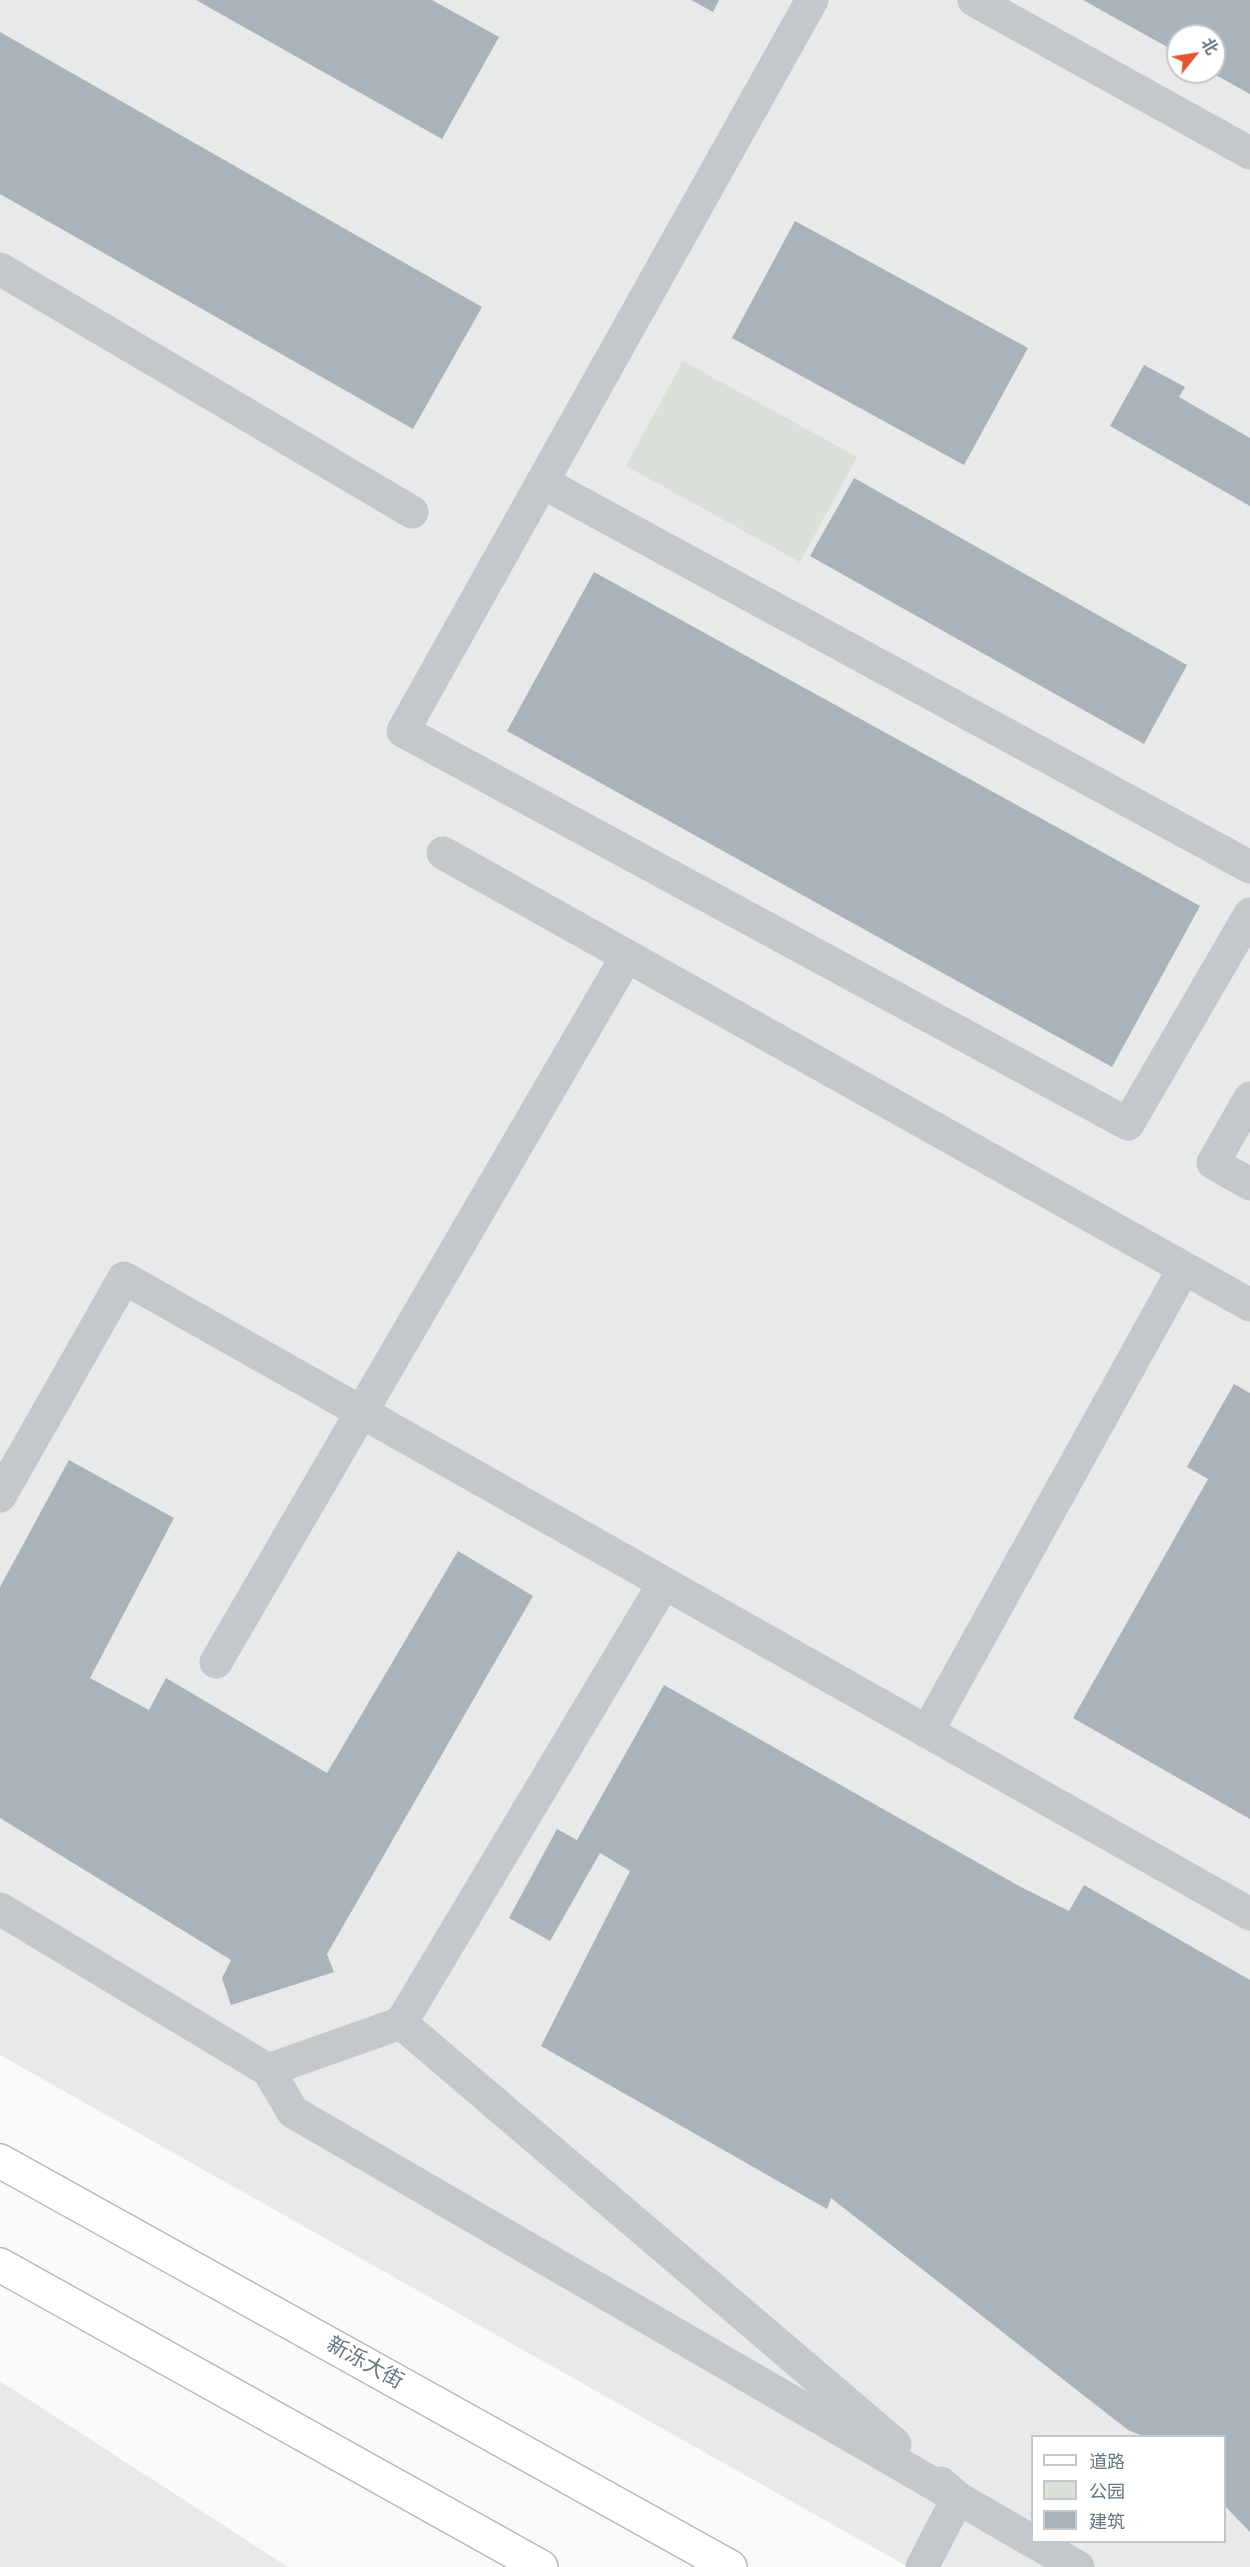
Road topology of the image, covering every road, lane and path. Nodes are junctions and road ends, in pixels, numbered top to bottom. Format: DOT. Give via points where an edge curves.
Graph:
graph roads {
  1 [pos="812,0"];
  2 [pos="974,0"];
  3 [pos="1250,153"];
  4 [pos="0,268"];
  5 [pos="542,482"];
  6 [pos="412,512"];
  7 [pos="443,853"];
  8 [pos="1250,867"];
  9 [pos="1250,914"];
  10 [pos="627,956"];
  11 [pos="1250,1098"];
  12 [pos="1250,1184"];
  13 [pos="1184,1268"];
  14 [pos="1250,1305"];
  15 [pos="362,1412"];
  16 [pos="0,1496"];
  17 [pos="664,1583"];
  18 [pos="216,1662"];
  19 [pos="927,1732"];
  20 [pos="0,1909"];
  21 [pos="1250,1914"];
  22 [pos="401,2023"];
  23 [pos="268,2070"];
  24 [pos="0,2161"];
  25 [pos="0,2265"];
  26 [pos="958,2498"];
  27 [pos="1031,2540"];
  28 [pos="1036,2543"];
  29 [pos="541,2567"];
  30 [pos="730,2567"];
  31 [pos="922,2567"];
  32 [pos="1078,2567"];
  1 -- 5 [label="lane"];
  2 -- 3 [label="lane"];
  4 -- 6 [label="lane"];
  5 -- 8 [label="lane"];
  5 -- 9 [label="lane" via="403,731 1128,1124"];
  7 -- 10 [label="lane"];
  10 -- 13 [label="lane"];
  10 -- 15 [label="lane"];
  11 -- 12 [label="lane" via="1213,1163"];
  13 -- 14 [label="lane"];
  13 -- 19 [label="lane"];
  15 -- 16 [label="lane" via="124,1278"];
  15 -- 17 [label="lane"];
  15 -- 18 [label="lane"];
  17 -- 19 [label="lane"];
  17 -- 22 [label="lane"];
  19 -- 21 [label="lane"];
  20 -- 23 [label="lane"];
  22 -- 23 [label="lane"];
  22 -- 26 [label="lane"];
  23 -- 26 [label="lane" via="293,2112"];
  24 -- 30 [label="main road, 新泺大街"];
  25 -- 29 [label="main road"];
  26 -- 27 [label="lane"];
  26 -- 31 [label="lane"];
  28 -- 32 [label="lane"];
}
